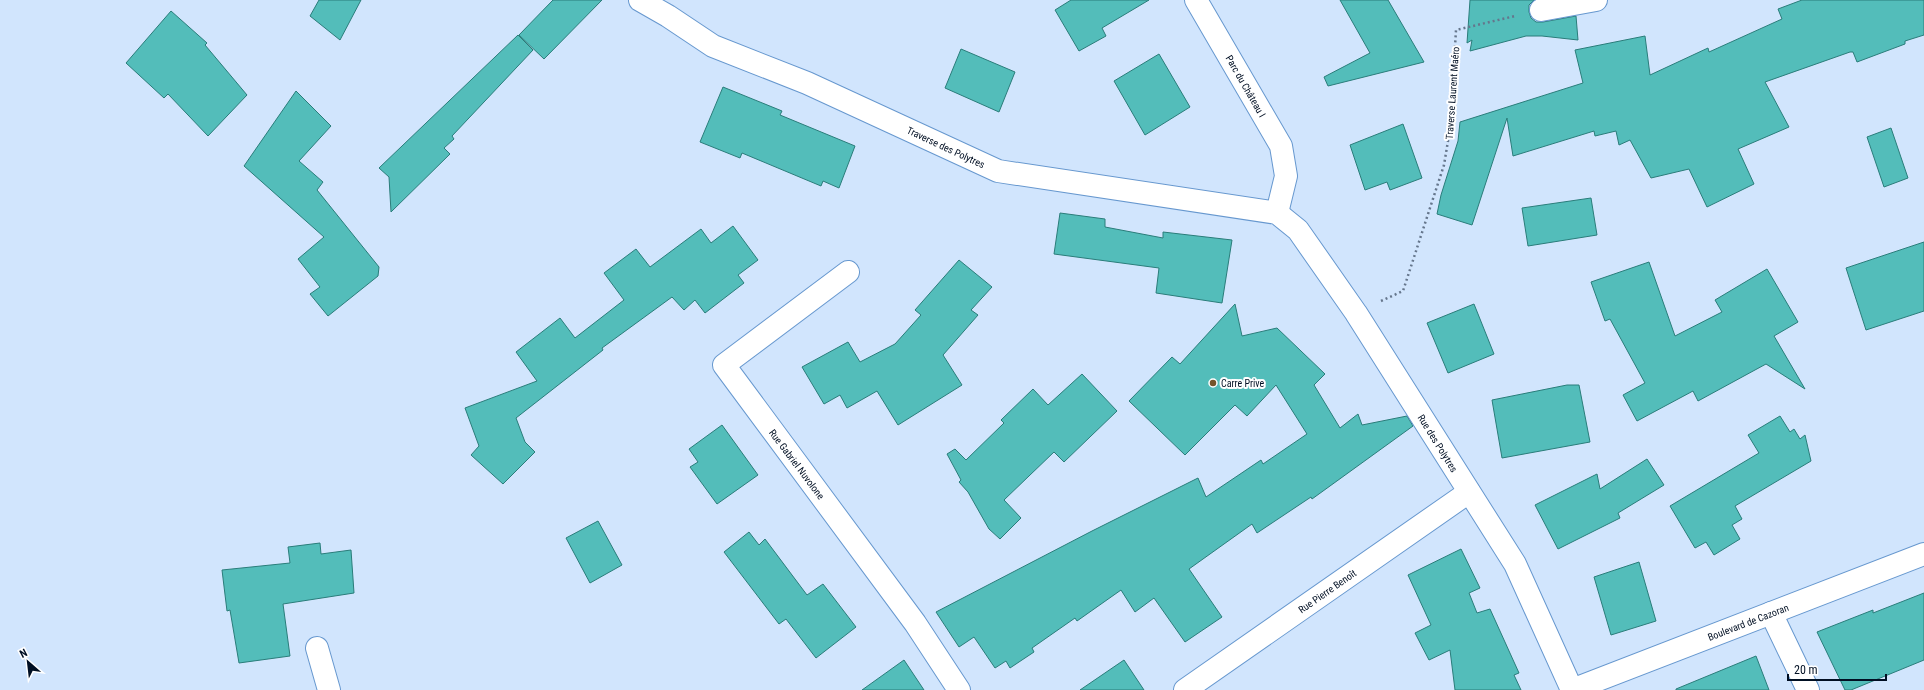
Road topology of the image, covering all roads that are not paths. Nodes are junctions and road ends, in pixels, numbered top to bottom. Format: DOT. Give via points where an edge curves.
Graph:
graph roads {
  1 [pos="640,0"];
  2 [pos="1196,0"];
  3 [pos="1596,0"];
  4 [pos="1541,10"];
  5 [pos="1277,213"];
  6 [pos="848,272"];
  7 [pos="1469,492"];
  8 [pos="1924,554"];
  9 [pos="1771,613"];
  10 [pos="316,648"];
  11 [pos="329,690"];
  12 [pos="959,690"];
  13 [pos="1185,690"];
  14 [pos="1572,690"];
  15 [pos="1808,690"];
  1 -- 5 [label="street, Traverse des Polytres" via="713,46 807,83 998,171"];
  2 -- 5 [label="street, Parc du Château I" via="1281,146 1286,176"];
  3 -- 4 [label="street"];
  5 -- 7 [label="street, Rue des Polytres" via="1298,230 1356,313"];
  6 -- 12 [label="street, Rue Gabriel Nuvolone" via="724,365 915,623"];
  7 -- 13 [label="street, Rue Pierre Benoît"];
  7 -- 14 [label="street, Rue des Polytres" via="1515,564"];
  8 -- 9 [label="street, Boulevard de Cazoran"];
  9 -- 14 [label="street, Boulevard de Cazoran"];
  9 -- 15 [label="street"];
  10 -- 11 [label="street"];
}
